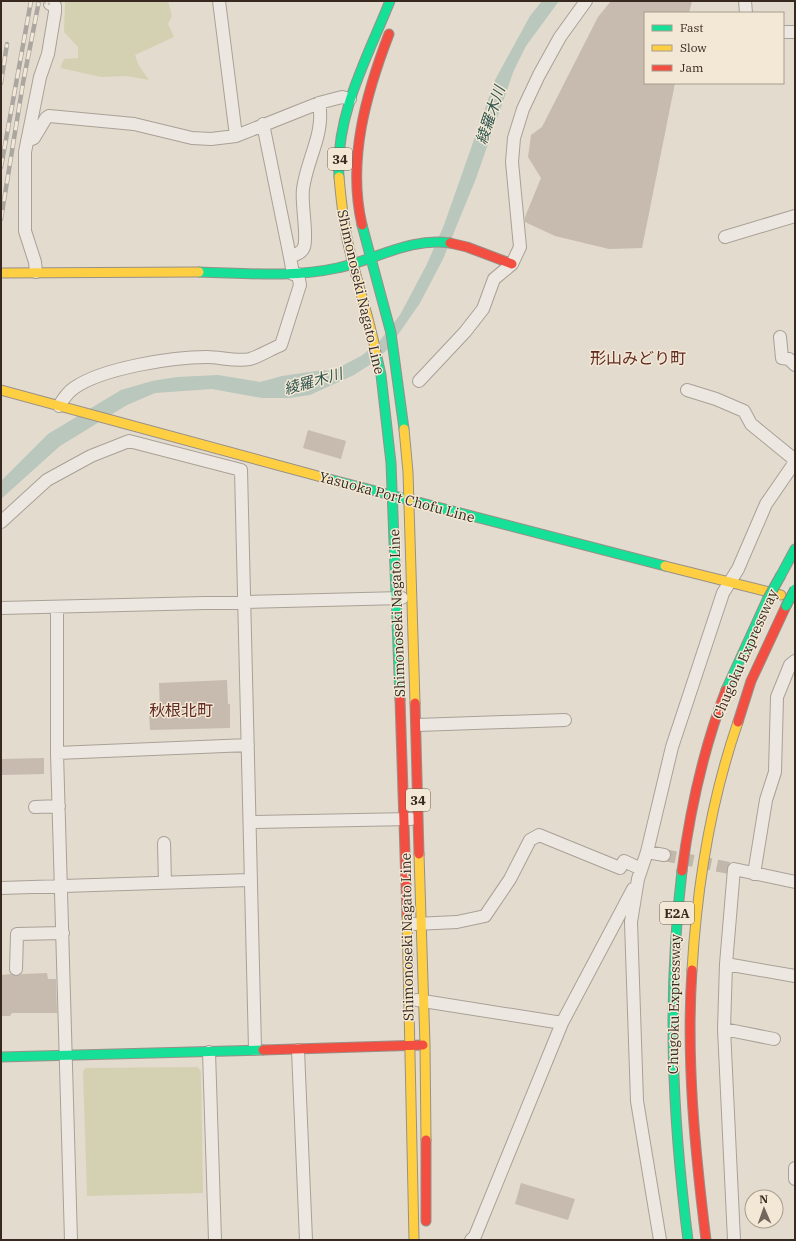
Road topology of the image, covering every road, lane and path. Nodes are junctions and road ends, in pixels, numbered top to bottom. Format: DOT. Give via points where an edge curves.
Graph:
graph roads {
  1 [pos="33,1"];
  2 [pos="219,1"];
  3 [pos="390,1"];
  4 [pos="586,1"];
  5 [pos="745,1"];
  6 [pos="50,4"];
  7 [pos="746,12"];
  8 [pos="393,23"];
  9 [pos="784,32"];
  10 [pos="795,32"];
  11 [pos="350,99"];
  12 [pos="319,103"];
  13 [pos="263,124"];
  14 [pos="236,136"];
  15 [pos="27,141"];
  16 [pos="795,216"];
  17 [pos="725,237"];
  18 [pos="290,257"];
  19 [pos="370,259"];
  20 [pos="353,264"];
  21 [pos="512,264"];
  22 [pos="1,272"];
  23 [pos="36,272"];
  24 [pos="295,274"];
  25 [pos="780,337"];
  26 [pos="795,365"];
  27 [pos="419,380"];
  28 [pos="1,390"];
  29 [pos="688,390"];
  30 [pos="62,407"];
  31 [pos="795,461"];
  32 [pos="392,496"];
  33 [pos="409,501"];
  34 [pos="1,522"];
  35 [pos="795,548"];
  36 [pos="730,582"];
  37 [pos="795,589"];
  38 [pos="397,598"];
  39 [pos="413,598"];
  40 [pos="795,599"];
  41 [pos="245,602"];
  42 [pos="1,608"];
  43 [pos="57,608"];
  44 [pos="795,661"];
  45 [pos="565,720"];
  46 [pos="417,725"];
  47 [pos="248,745"];
  48 [pos="57,752"];
  49 [pos="59,806"];
  50 [pos="35,807"];
  51 [pos="405,819"];
  52 [pos="419,819"];
  53 [pos="250,822"];
  54 [pos="164,843"];
  55 [pos="647,852"];
  56 [pos="664,855"];
  57 [pos="640,874"];
  58 [pos="754,874"];
  59 [pos="250,880"];
  60 [pos="795,882"];
  61 [pos="165,883"];
  62 [pos="61,886"];
  63 [pos="1,888"];
  64 [pos="406,924"];
  65 [pos="422,924"];
  66 [pos="63,933"];
  67 [pos="726,964"];
  68 [pos="16,969"];
  69 [pos="795,976"];
  70 [pos="408,999"];
  71 [pos="424,1001"];
  72 [pos="562,1023"];
  73 [pos="724,1029"];
  74 [pos="774,1039"];
  75 [pos="408,1045"];
  76 [pos="426,1045"];
  77 [pos="255,1049"];
  78 [pos="298,1050"];
  79 [pos="209,1052"];
  80 [pos="67,1056"];
  81 [pos="1,1057"];
  82 [pos="795,1168"];
  83 [pos="795,1179"];
  84 [pos="426,1232"];
  85 [pos="71,1240"];
  86 [pos="215,1240"];
  87 [pos="306,1240"];
  88 [pos="414,1240"];
  89 [pos="471,1240"];
  90 [pos="660,1240"];
  91 [pos="688,1240"];
  92 [pos="706,1240"];
  93 [pos="734,1240"];
  1 -- 6 [label="path, bridge"];
  2 -- 14 [label="street"];
  3 -- 11 [label="main road, Shimonoseki Nagato Line / 34"];
  4 -- 21 [label="street" via="560,37 539,75 523,109 514,138 512,162 520,247"];
  5 -- 7 [label="street"];
  6 -- 15 [label="street" via="55,6 55,12 48,54 40,77"];
  8 -- 19 [label="main road, Shimonoseki Nagato Line / 34" via="366,105 358,156 356,190"];
  9 -- 10 [label="street"];
  11 -- 12 [label="street" via="342,97"];
  11 -- 20 [label="main road, Shimonoseki Nagato Line / 34" via="340,148 339,172 342,214"];
  12 -- 13 [label="street"];
  12 -- 18 [label="street" via="320,128 303,189 304,248"];
  13 -- 14 [label="street"];
  13 -- 18 [label="street"];
  14 -- 15 [label="street" via="192,138 134,124 49,116 34,138"];
  15 -- 23 [label="street" via="25,230"];
  16 -- 17 [label="street"];
  18 -- 24 [label="street"];
  19 -- 20 [label="main road"];
  19 -- 21 [label="main road" via="419,243 448,242"];
  19 -- 33 [label="main road, Shimonoseki Nagato Line / 34" via="386,312 396,361 405,420"];
  20 -- 24 [label="main road"];
  20 -- 32 [label="main road, Shimonoseki Nagato Line / 34" via="370,323 381,375"];
  21 -- 27 [label="street" via="494,280 483,309 465,332"];
  22 -- 23 [label="main road"];
  23 -- 24 [label="main road"];
  24 -- 30 [label="street" via="300,285 280,345 250,359 190,358 158,361 129,368 75,387 66,394"];
  25 -- 26 [label="street" via="782,358 789,359"];
  28 -- 30 [label="main road, Yasuoka Port Chofu Line"];
  29 -- 31 [label="street" via="744,411 751,424"];
  30 -- 32 [label="main road, Yasuoka Port Chofu Line"];
  31 -- 36 [label="street" via="766,504"];
  32 -- 33 [label="main road, Yasuoka Port Chofu Line"];
  32 -- 38 [label="main road, Shimonoseki Nagato Line / 34"];
  33 -- 36 [label="main road, Yasuoka Port Chofu Line"];
  33 -- 39 [label="main road, Shimonoseki Nagato Line / 34"];
  34 -- 41 [label="street" via="47,480 91,456 128,441 241,470"];
  35 -- 91 [label="main road, Chugoku Expressway / E2A, bridge" via="767,600 714,726 699,778 687,835 677,906 671,1040 674,1105"];
  36 -- 40 [label="main road, Yasuoka Port Chofu Line"];
  36 -- 55 [label="street" via="723,593 684,708 670,754"];
  37 -- 92 [label="main road, Chugoku Expressway / E2A, bridge" via="753,677 732,733 706,836 695,907 690,976 692,1104"];
  38 -- 39 [label="street"];
  38 -- 41 [label="street"];
  38 -- 51 [label="main road, Shimonoseki Nagato Line / 34"];
  39 -- 46 [label="main road, Shimonoseki Nagato Line / 34"];
  41 -- 43 [label="street"];
  41 -- 47 [label="street"];
  42 -- 43 [label="street"];
  43 -- 48 [label="street"];
  44 -- 58 [label="street" via="790,665 777,697 775,772 766,800"];
  45 -- 46 [label="street"];
  46 -- 52 [label="main road, Shimonoseki Nagato Line / 34"];
  47 -- 48 [label="street"];
  47 -- 53 [label="street"];
  48 -- 49 [label="street"];
  49 -- 50 [label="street"];
  49 -- 62 [label="street"];
  51 -- 52 [label="street"];
  51 -- 53 [label="street"];
  51 -- 64 [label="main road, Shimonoseki Nagato Line / 34"];
  52 -- 65 [label="main road, Shimonoseki Nagato Line / 34"];
  53 -- 59 [label="street"];
  54 -- 61 [label="street"];
  55 -- 56 [label="street"];
  55 -- 57 [label="street"];
  57 -- 65 [label="street" via="624,861 620,868 539,835 530,840 510,879 486,916 457,922"];
  57 -- 72 [label="street"];
  57 -- 90 [label="street" via="631,922 637,1101"];
  58 -- 60 [label="street"];
  58 -- 67 [label="street" via="734,869"];
  59 -- 61 [label="street"];
  59 -- 77 [label="street"];
  61 -- 62 [label="street"];
  62 -- 63 [label="street"];
  62 -- 66 [label="street"];
  64 -- 65 [label="street"];
  64 -- 70 [label="main road, Shimonoseki Nagato Line / 34"];
  65 -- 71 [label="main road, Shimonoseki Nagato Line / 34"];
  66 -- 68 [label="street" via="17,934"];
  66 -- 80 [label="street"];
  67 -- 69 [label="street"];
  67 -- 73 [label="street"];
  70 -- 71 [label="street"];
  70 -- 75 [label="main road, Shimonoseki Nagato Line / 34"];
  71 -- 72 [label="street"];
  71 -- 76 [label="main road, Shimonoseki Nagato Line / 34"];
  72 -- 89 [label="street" via="475,1236"];
  73 -- 74 [label="street"];
  73 -- 93 [label="street"];
  75 -- 76 [label="main road"];
  75 -- 78 [label="main road"];
  75 -- 88 [label="main road, Shimonoseki Nagato Line / 34"];
  76 -- 84 [label="main road, Shimonoseki Nagato Line / 34"];
  77 -- 78 [label="main road"];
  77 -- 79 [label="main road"];
  78 -- 87 [label="street"];
  79 -- 80 [label="main road"];
  79 -- 86 [label="street"];
  80 -- 81 [label="main road"];
  80 -- 85 [label="street"];
  82 -- 83 [label="street"];
}
